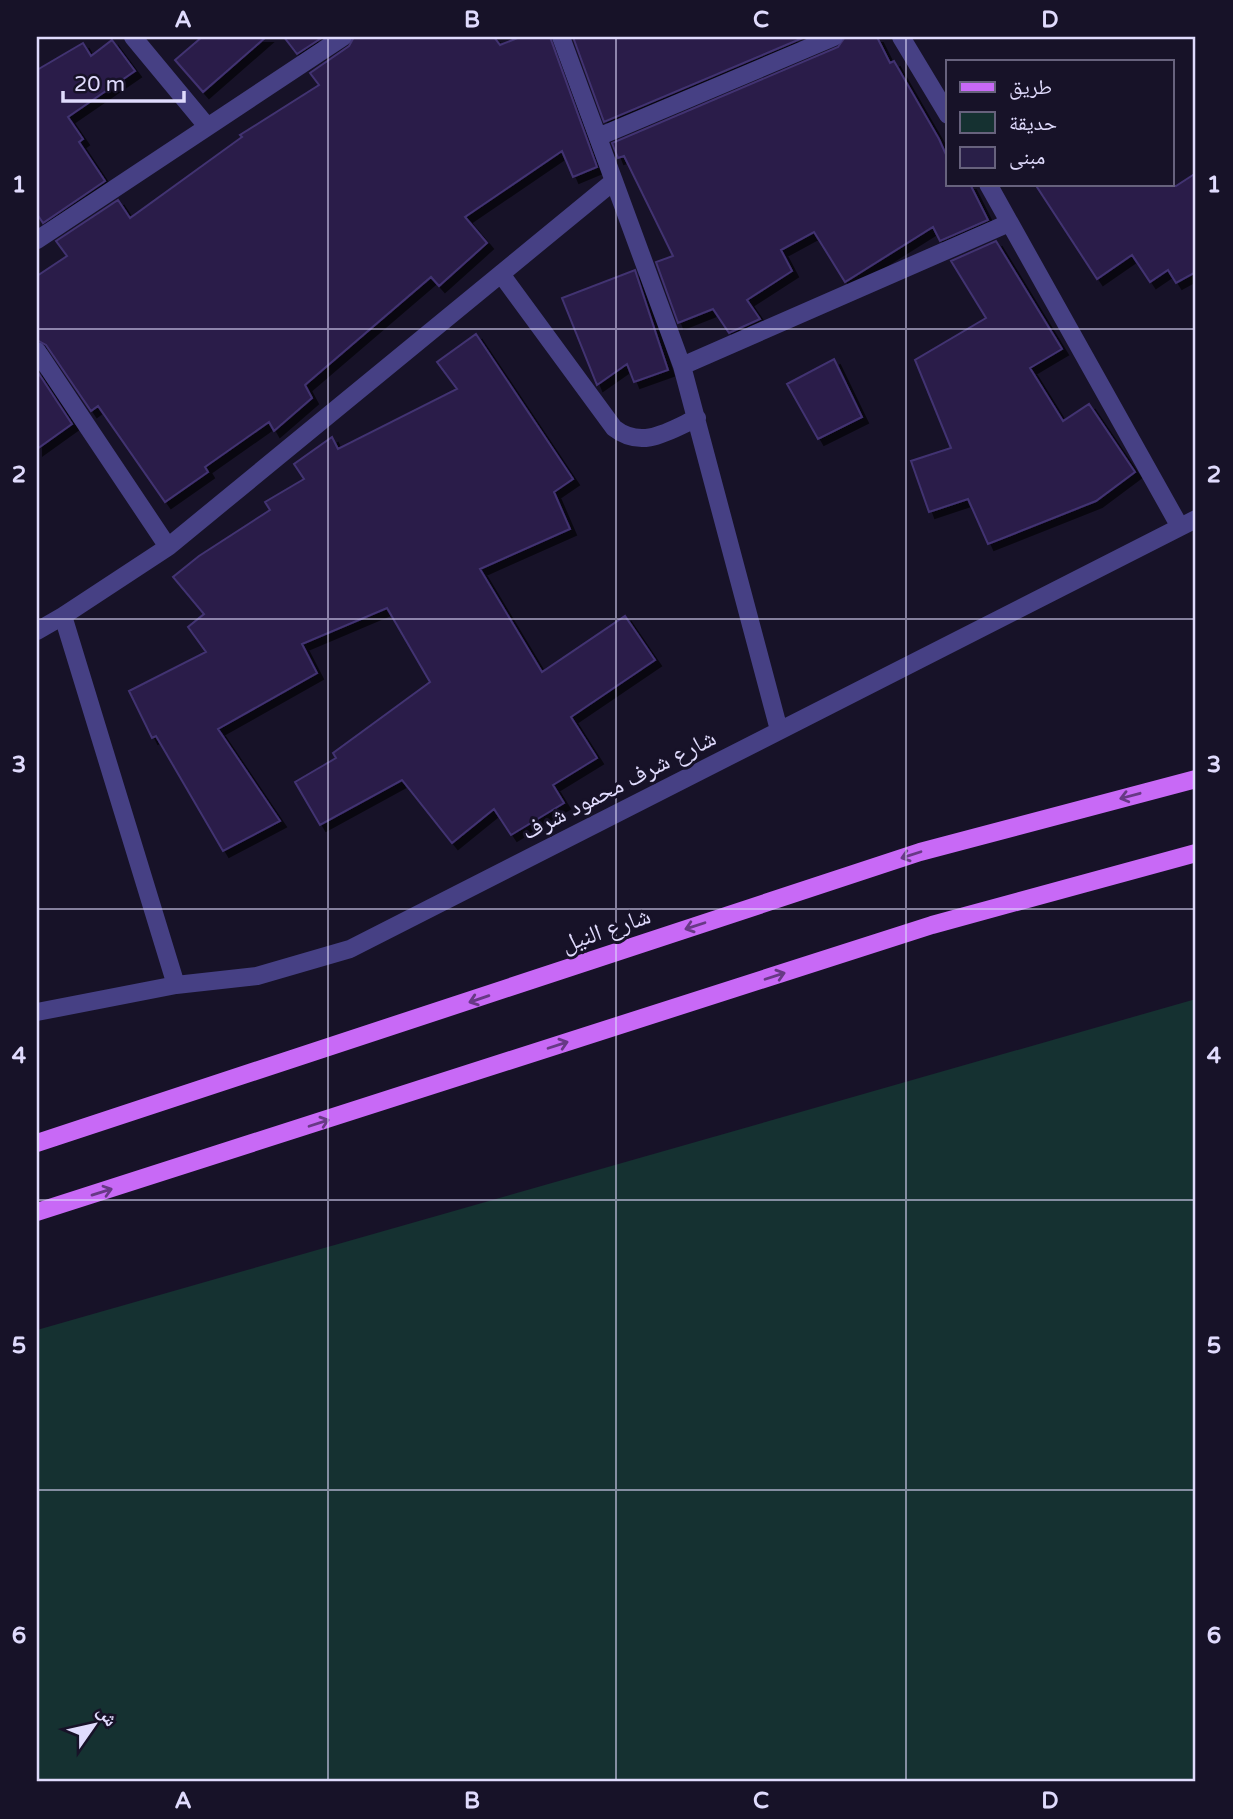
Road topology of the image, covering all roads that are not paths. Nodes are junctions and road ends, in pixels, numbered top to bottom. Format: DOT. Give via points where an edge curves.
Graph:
graph roads {
  1 [pos="133,37"];
  2 [pos="343,37"];
  3 [pos="561,37"];
  4 [pos="834,37"];
  5 [pos="901,37"];
  6 [pos="946,112"];
  7 [pos="206,125"];
  8 [pos="598,137"];
  9 [pos="614,181"];
  10 [pos="989,186"];
  11 [pos="1009,223"];
  12 [pos="37,240"];
  13 [pos="501,274"];
  14 [pos="37,351"];
  15 [pos="682,366"];
  16 [pos="697,418"];
  17 [pos="1188,523"];
  18 [pos="168,547"];
  19 [pos="63,616"];
  20 [pos="37,632"];
  21 [pos="779,730"];
  22 [pos="1196,779"];
  23 [pos="1196,853"];
  24 [pos="176,985"];
  25 [pos="37,1012"];
  26 [pos="37,1143"];
  27 [pos="37,1212"];
  1 -- 7 [label="street"];
  2 -- 7 [label="street"];
  3 -- 8 [label="street"];
  4 -- 8 [label="street"];
  5 -- 6 [label="street"];
  7 -- 12 [label="street"];
  8 -- 9 [label="street"];
  9 -- 13 [label="street"];
  9 -- 15 [label="street"];
  10 -- 11 [label="street"];
  11 -- 15 [label="street"];
  11 -- 17 [label="street"];
  13 -- 16 [label="street" via="614,428 626,437 649,439"];
  13 -- 18 [label="street"];
  14 -- 18 [label="street"];
  15 -- 16 [label="street"];
  16 -- 21 [label="street"];
  17 -- 21 [label="street, شارع شرف محمود شرف"];
  18 -- 19 [label="street"];
  19 -- 20 [label="street"];
  19 -- 24 [label="street"];
  21 -- 24 [label="street, شارع شرف محمود شرف" via="350,949 257,976"];
  22 -- 26 [label="main road, شارع النيل, one-way" via="920,852"];
  27 -- 23 [label="main road, one-way" via="932,925"];
  24 -- 25 [label="street, شارع شرف محمود شرف"];
}
